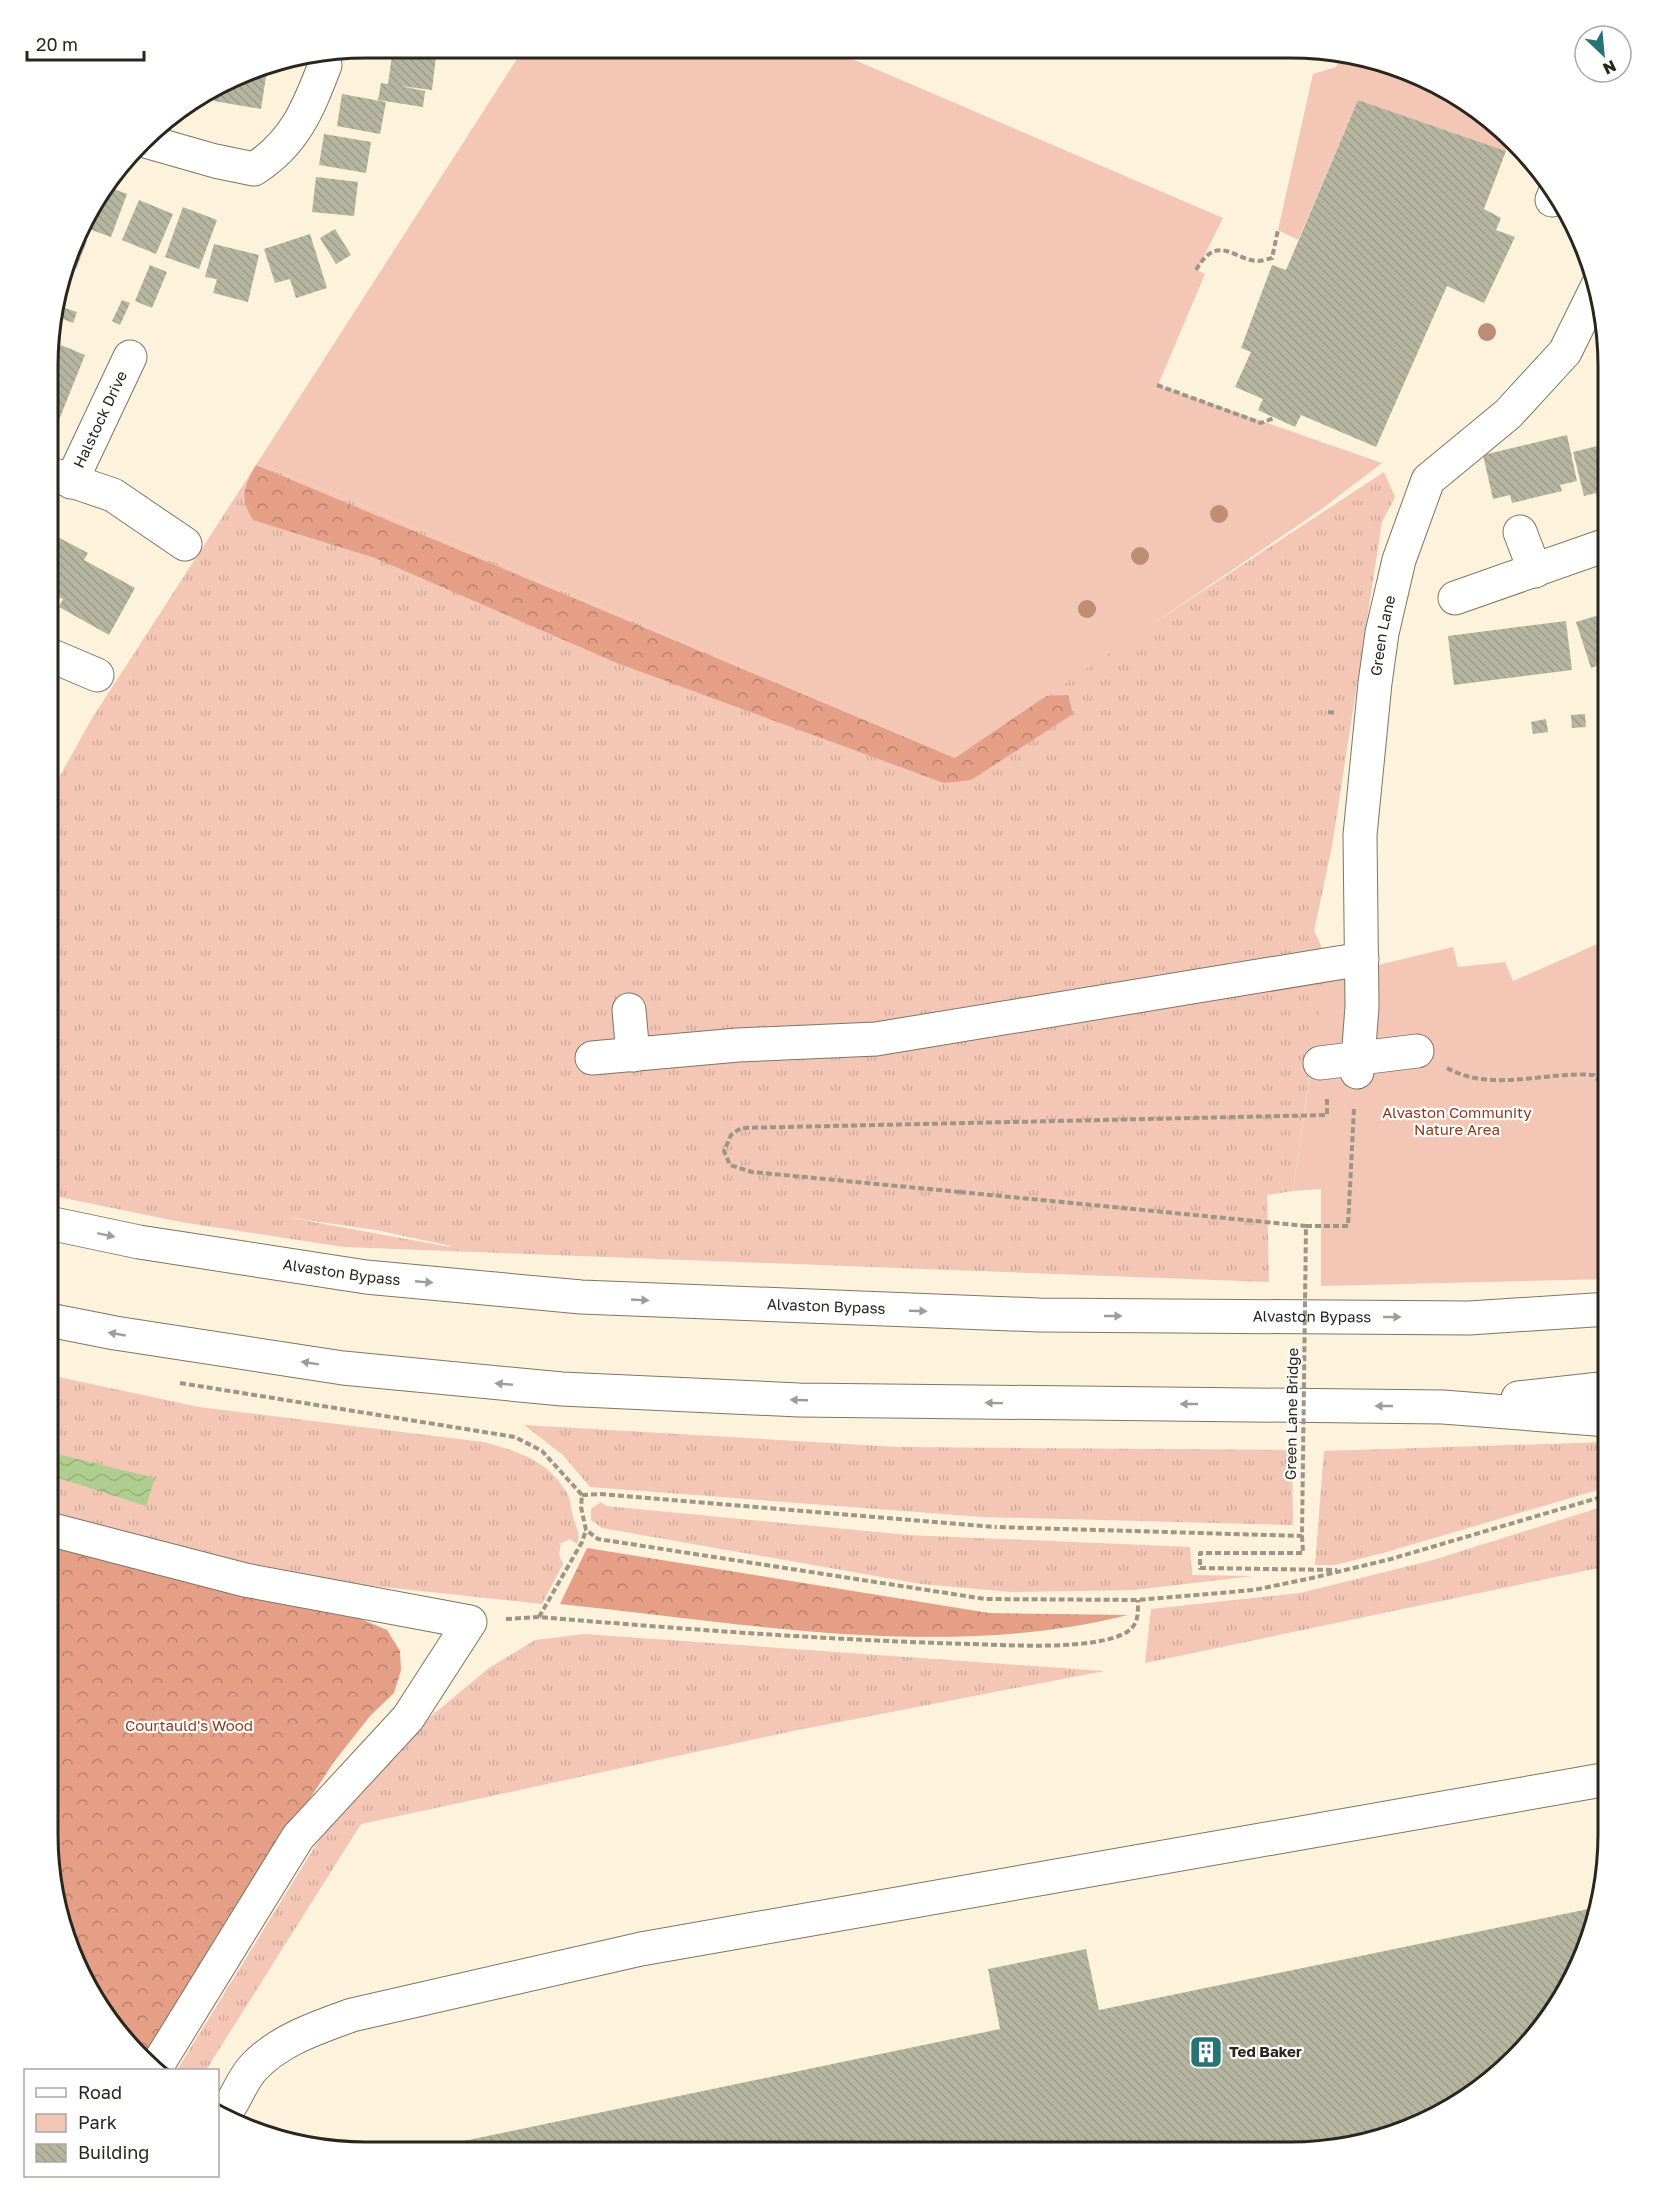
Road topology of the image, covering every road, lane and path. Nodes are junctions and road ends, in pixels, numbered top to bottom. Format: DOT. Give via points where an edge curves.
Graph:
graph roads {
  1 [pos="325,65"];
  2 [pos="154,144"];
  3 [pos="1278,231"];
  4 [pos="1196,270"];
  5 [pos="1591,299"];
  6 [pos="130,357"];
  7 [pos="1157,385"];
  8 [pos="1274,418"];
  9 [pos="61,478"];
  10 [pos="1520,532"];
  11 [pos="185,544"];
  12 [pos="1598,548"];
  13 [pos="1535,571"];
  14 [pos="1455,598"];
  15 [pos="58,658"];
  16 [pos="97,675"];
  17 [pos="1362,959"];
  18 [pos="629,1010"];
  19 [pos="1417,1051"];
  20 [pos="633,1055"];
  21 [pos="592,1058"];
  22 [pos="1320,1063"];
  23 [pos="1358,1065"];
  24 [pos="1598,1080"];
  25 [pos="1327,1097"];
  26 [pos="1354,1112"];
  27 [pos="58,1225"];
  28 [pos="1306,1226"];
  29 [pos="1598,1310"];
  30 [pos="58,1322"];
  31 [pos="1598,1389"];
  32 [pos="1443,1407"];
  33 [pos="1598,1419"];
  34 [pos="501,1433"];
  35 [pos="582,1495"];
  36 [pos="1598,1498"];
  37 [pos="58,1530"];
  38 [pos="586,1530"];
  39 [pos="1302,1536"];
  40 [pos="1345,1570"];
  41 [pos="1138,1600"];
  42 [pos="539,1617"];
  43 [pos="470,1622"];
  44 [pos="1598,1781"];
  45 [pos="159,2062"];
  46 [pos="231,2111"];
  1 -- 2 [label="main road" via="303,119 274,156 254,169"];
  3 -- 4 [label="path" via="1272,258 1257,261 1232,250 1214,252"];
  5 -- 17 [label="main road, Green Lane" via="1565,352 1508,414 1428,480 1399,560 1382,633 1370,716 1360,835"];
  6 -- 9 [label="main road, Halstock Drive"];
  7 -- 8 [label="path" via="1261,423"];
  9 -- 11 [label="main road, Halstock Drive" via="112,495"];
  10 -- 13 [label="main road"];
  12 -- 13 [label="main road"];
  13 -- 14 [label="main road"];
  15 -- 16 [label="main road"];
  17 -- 20 [label="main road" via="876,1039 738,1045"];
  17 -- 23 [label="main road, Green Lane"];
  18 -- 20 [label="main road"];
  19 -- 23 [label="main road"];
  19 -- 24 [label="path" via="1464,1078 1491,1081 1575,1073 1594,1075"];
  20 -- 21 [label="main road"];
  22 -- 23 [label="main road"];
  25 -- 28 [label="path, bridge" via="1327,1115 741,1128 731,1135 724,1151 730,1165 752,1172"];
  26 -- 28 [label="path" via="1348,1226"];
  27 -- 29 [label="main road, Alvaston Bypass, one-way" via="139,1242 366,1277 581,1297 1039,1315 1469,1318"];
  28 -- 39 [label="path, Green Lane Bridge, bridge"];
  32 -- 30 [label="main road, one-way" via="799,1400 562,1389 343,1368"];
  31 -- 32 [label="main road"];
  32 -- 33 [label="main road"];
  34 -- 35 [label="path" via="542,1451"];
  35 -- 38 [label="path"];
  35 -- 39 [label="path, bridge" via="996,1527"];
  36 -- 40 [label="path"];
  37 -- 43 [label="main road" via="245,1580"];
  38 -- 41 [label="path" via="598,1539 985,1599"];
  38 -- 42 [label="path"];
  39 -- 40 [label="path" via="1303,1553 1200,1553 1200,1568"];
  40 -- 41 [label="path" via="1254,1590"];
  41 -- 42 [label="path" via="1134,1627 1112,1639 1027,1646 861,1641"];
  42 -- 43 [label="path"];
  43 -- 45 [label="main road" via="408,1718 298,1837"];
  44 -- 46 [label="main road" via="641,1949 351,2015 307,2031 252,2069"];
}
